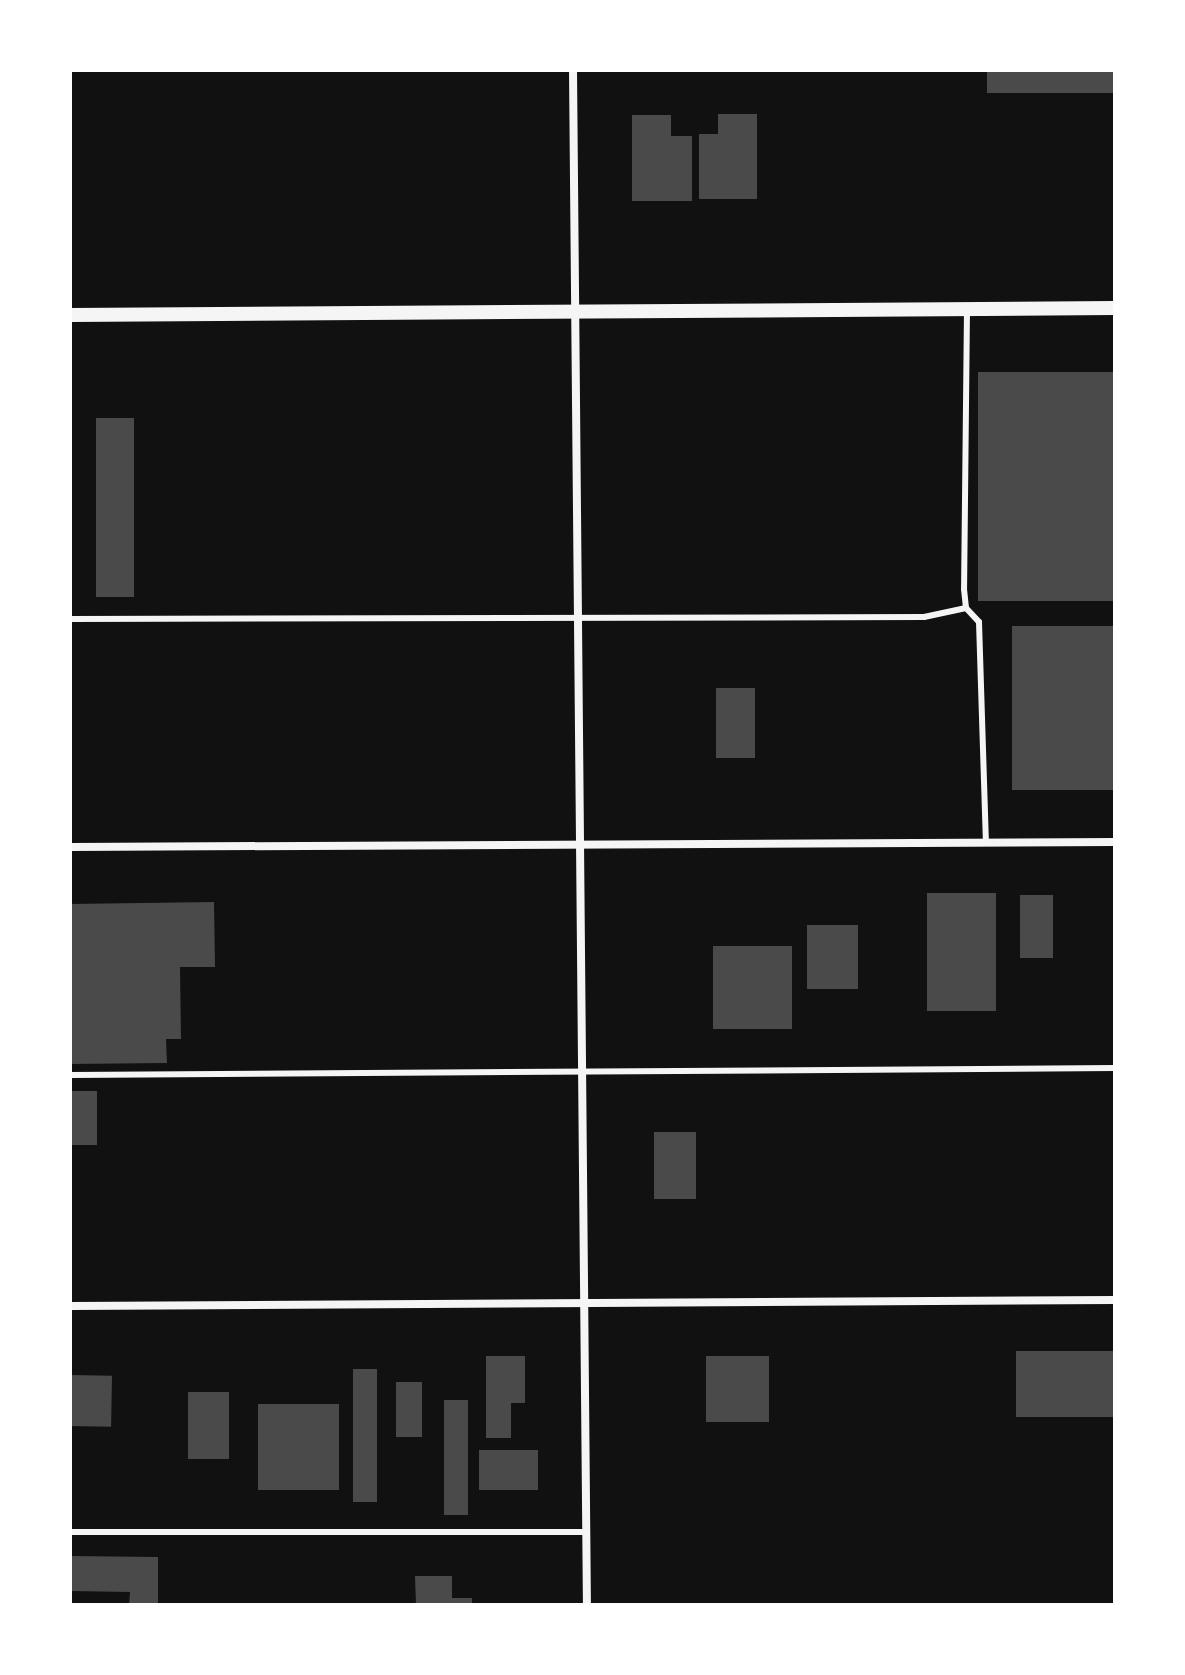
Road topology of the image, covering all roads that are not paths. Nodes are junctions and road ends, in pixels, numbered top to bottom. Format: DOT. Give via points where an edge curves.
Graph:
graph roads {
  1 [pos="573,70"];
  2 [pos="1115,308"];
  3 [pos="967,309"];
  4 [pos="575,311"];
  5 [pos="70,315"];
  6 [pos="966,608"];
  7 [pos="578,617"];
  8 [pos="70,619"];
  9 [pos="1115,842"];
  10 [pos="986,843"];
  11 [pos="580,844"];
  12 [pos="70,847"];
  13 [pos="1115,1068"];
  14 [pos="582,1071"];
  15 [pos="70,1075"];
  16 [pos="1115,1300"];
  17 [pos="584,1303"];
  18 [pos="70,1306"];
  19 [pos="70,1532"];
  20 [pos="586,1532"];
  21 [pos="587,1605"];
  1 -- 4 [label="street"];
  2 -- 3 [label="street"];
  3 -- 4 [label="street"];
  3 -- 6 [label="lane"];
  4 -- 5 [label="street"];
  4 -- 7 [label="street"];
  6 -- 7 [label="lane" via="924,617"];
  6 -- 10 [label="lane" via="979,622"];
  7 -- 8 [label="lane"];
  7 -- 11 [label="street"];
  9 -- 10 [label="street"];
  10 -- 11 [label="street"];
  11 -- 12 [label="street"];
  11 -- 14 [label="street"];
  13 -- 14 [label="lane"];
  14 -- 15 [label="lane"];
  14 -- 17 [label="street"];
  16 -- 17 [label="street"];
  17 -- 18 [label="street"];
  17 -- 20 [label="street"];
  19 -- 20 [label="lane"];
  20 -- 21 [label="street"];
}
